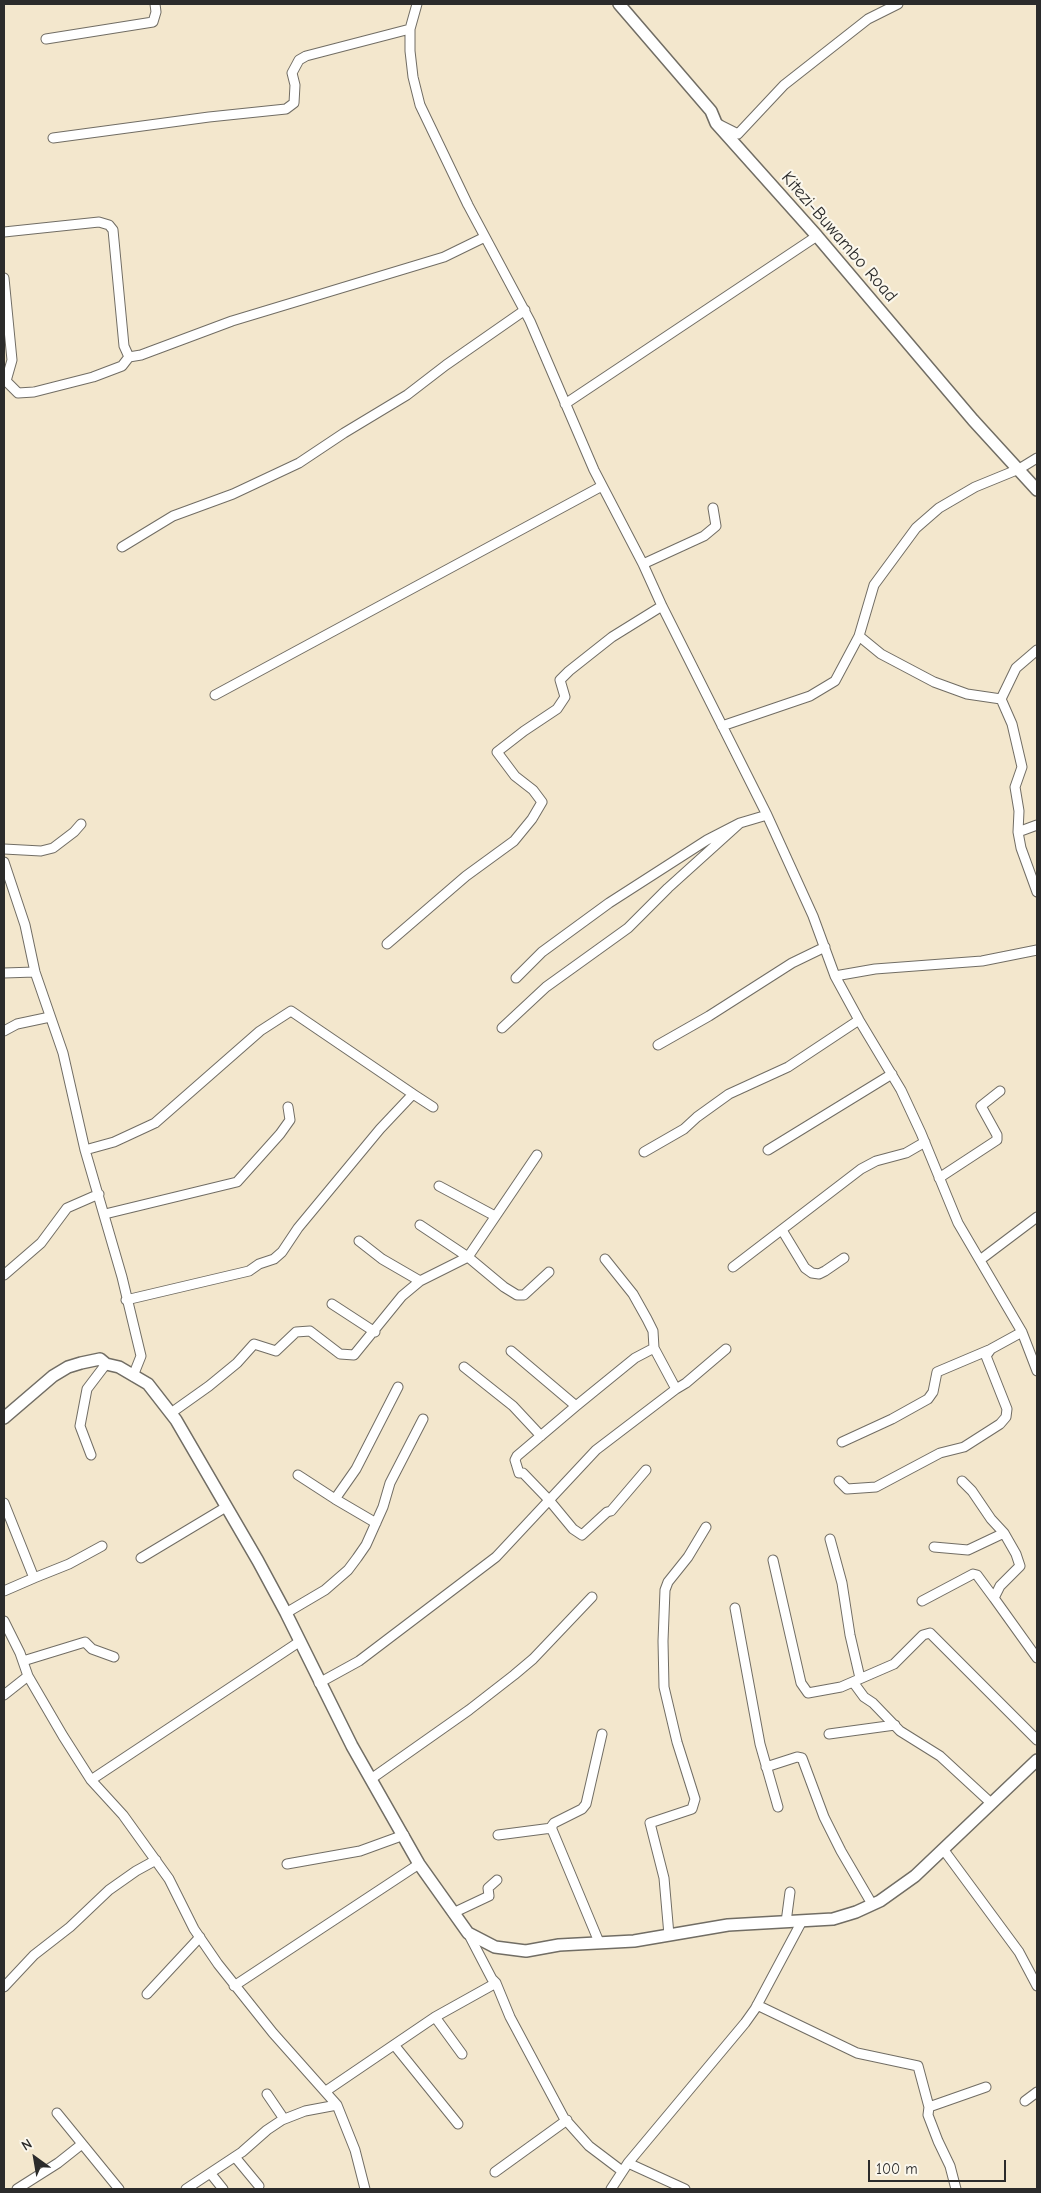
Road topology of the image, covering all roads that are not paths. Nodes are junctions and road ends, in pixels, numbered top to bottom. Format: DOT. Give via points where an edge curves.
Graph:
graph roads {
  1 [pos="154,4"];
  2 [pos="417,4"];
  3 [pos="619,4"];
  4 [pos="898,4"];
  5 [pos="410,29"];
  6 [pos="46,39"];
  7 [pos="716,123"];
  8 [pos="53,138"];
  9 [pos="4,232"];
  10 [pos="817,236"];
  11 [pos="485,237"];
  12 [pos="4,278"];
  13 [pos="525,310"];
  14 [pos="129,357"];
  15 [pos="565,404"];
  16 [pos="1037,458"];
  17 [pos="1019,469"];
  18 [pos="602,486"];
  19 [pos="1037,490"];
  20 [pos="713,508"];
  21 [pos="122,547"];
  22 [pos="643,564"];
  23 [pos="662,606"];
  24 [pos="859,636"];
  25 [pos="1037,650"];
  26 [pos="215,695"];
  27 [pos="1001,699"];
  28 [pos="722,726"];
  29 [pos="767,815"];
  30 [pos="740,823"];
  31 [pos="81,824"];
  32 [pos="1037,825"];
  33 [pos="1018,832"];
  34 [pos="4,849"];
  35 [pos="4,862"];
  36 [pos="1037,892"];
  37 [pos="387,944"];
  38 [pos="825,946"];
  39 [pos="1037,950"];
  40 [pos="35,972"];
  41 [pos="4,973"];
  42 [pos="835,976"];
  43 [pos="516,978"];
  44 [pos="50,1017"];
  45 [pos="859,1020"];
  46 [pos="502,1028"];
  47 [pos="4,1031"];
  48 [pos="658,1045"];
  49 [pos="892,1074"];
  50 [pos="1000,1091"];
  51 [pos="413,1094"];
  52 [pos="288,1107"];
  53 [pos="434,1107"];
  54 [pos="925,1142"];
  55 [pos="85,1150"];
  56 [pos="768,1150"];
  57 [pos="644,1152"];
  58 [pos="537,1155"];
  59 [pos="939,1178"];
  60 [pos="439,1186"];
  61 [pos="100,1194"];
  62 [pos="105,1214"];
  63 [pos="494,1216"];
  64 [pos="1037,1217"];
  65 [pos="420,1225"];
  66 [pos="782,1230"];
  67 [pos="360,1241"];
  68 [pos="468,1257"];
  69 [pos="844,1258"];
  70 [pos="605,1259"];
  71 [pos="980,1260"];
  72 [pos="733,1267"];
  73 [pos="549,1272"];
  74 [pos="4,1275"];
  75 [pos="420,1281"];
  76 [pos="126,1300"];
  77 [pos="332,1304"];
  78 [pos="375,1332"];
  79 [pos="1022,1332"];
  80 [pos="654,1348"];
  81 [pos="726,1349"];
  82 [pos="991,1349"];
  83 [pos="511,1351"];
  84 [pos="106,1364"];
  85 [pos="464,1367"];
  86 [pos="1037,1371"];
  87 [pos="133,1376"];
  88 [pos="398,1387"];
  89 [pos="676,1389"];
  90 [pos="576,1406"];
  91 [pos="171,1413"];
  92 [pos="4,1418"];
  93 [pos="423,1419"];
  94 [pos="541,1436"];
  95 [pos="842,1442"];
  96 [pos="91,1455"];
  97 [pos="646,1470"];
  98 [pos="298,1475"];
  99 [pos="962,1481"];
  100 [pos="839,1482"];
  101 [pos="335,1499"];
  102 [pos="549,1500"];
  103 [pos="4,1503"];
  104 [pos="226,1507"];
  105 [pos="376,1523"];
  106 [pos="706,1527"];
  107 [pos="1004,1533"];
  108 [pos="830,1539"];
  109 [pos="102,1546"];
  110 [pos="934,1547"];
  111 [pos="141,1558"];
  112 [pos="773,1560"];
  113 [pos="34,1578"];
  114 [pos="4,1591"];
  115 [pos="592,1598"];
  116 [pos="994,1598"];
  117 [pos="922,1601"];
  118 [pos="736,1608"];
  119 [pos="286,1614"];
  120 [pos="4,1621"];
  121 [pos="299,1642"];
  122 [pos="114,1657"];
  123 [pos="1037,1658"];
  124 [pos="23,1661"];
  125 [pos="28,1676"];
  126 [pos="857,1680"];
  127 [pos="319,1683"];
  128 [pos="4,1695"];
  129 [pos="895,1725"];
  130 [pos="602,1734"];
  131 [pos="829,1734"];
  132 [pos="1037,1740"];
  133 [pos="1037,1760"];
  134 [pos="766,1767"];
  135 [pos="370,1779"];
  136 [pos="91,1780"];
  137 [pos="991,1803"];
  138 [pos="778,1807"];
  139 [pos="552,1828"];
  140 [pos="404,1835"];
  141 [pos="498,1835"];
  142 [pos="943,1849"];
  143 [pos="156,1860"];
  144 [pos="287,1864"];
  145 [pos="419,1864"];
  146 [pos="497,1880"];
  147 [pos="790,1892"];
  148 [pos="872,1904"];
  149 [pos="453,1913"];
  150 [pos="802,1921"];
  151 [pos="786,1922"];
  152 [pos="468,1933"];
  153 [pos="669,1935"];
  154 [pos="200,1937"];
  155 [pos="599,1942"];
  156 [pos="496,1983"];
  157 [pos="234,1986"];
  158 [pos="1037,1986"];
  159 [pos="4,1987"];
  160 [pos="147,1994"];
  161 [pos="757,2005"];
  162 [pos="435,2018"];
  163 [pos="395,2046"];
  164 [pos="462,2054"];
  165 [pos="986,2086"];
  166 [pos="326,2091"];
  167 [pos="1037,2092"];
  168 [pos="267,2094"];
  169 [pos="1025,2101"];
  170 [pos="337,2106"];
  171 [pos="929,2107"];
  172 [pos="56,2113"];
  173 [pos="284,2118"];
  174 [pos="567,2120"];
  175 [pos="458,2124"];
  176 [pos="82,2144"];
  177 [pos="235,2157"];
  178 [pos="628,2163"];
  179 [pos="622,2171"];
  180 [pos="495,2172"];
  181 [pos="211,2174"];
  182 [pos="259,2186"];
  183 [pos="17,2189"];
  184 [pos="119,2189"];
  185 [pos="186,2189"];
  186 [pos="223,2189"];
  187 [pos="365,2189"];
  188 [pos="611,2189"];
  189 [pos="685,2189"];
  190 [pos="956,2189"];
  1 -- 6 [label="street" via="154,22"];
  2 -- 5 [label="street"];
  3 -- 7 [label="street, Kitezi-Buwambo Road" via="711,111"];
  4 -- 7 [label="street" via="868,19 784,85 738,134"];
  5 -- 8 [label="street" via="299,60 292,73 294,103 286,110"];
  5 -- 11 [label="street" via="413,76 420,105"];
  7 -- 10 [label="street, Kitezi-Buwambo Road"];
  9 -- 14 [label="street" via="99,222 109,225 113,230 124,346"];
  10 -- 15 [label="street"];
  10 -- 17 [label="street, Kitezi-Buwambo Road" via="973,420"];
  11 -- 13 [label="street"];
  11 -- 14 [label="street" via="444,257 232,321"];
  12 -- 14 [label="street" via="12,360 6,381 18,393 92,377 122,366"];
  13 -- 15 [label="street"];
  13 -- 21 [label="street" via="408,395 299,463 233,494 173,516"];
  15 -- 18 [label="street"];
  16 -- 17 [label="street"];
  17 -- 19 [label="street, Kitezi-Buwambo Road"];
  17 -- 24 [label="street" via="976,487 939,508 916,528 874,585"];
  18 -- 22 [label="street"];
  18 -- 26 [label="street"];
  20 -- 22 [label="street" via="716,526 704,536"];
  22 -- 23 [label="street"];
  23 -- 28 [label="street"];
  23 -- 37 [label="street" via="612,637 569,671 560,680 566,697 557,710 497,752 515,776 542,802 514,841 466,876"];
  24 -- 27 [label="street" via="881,654 934,682 967,694"];
  24 -- 28 [label="street" via="836,681 810,696"];
  25 -- 27 [label="street" via="1016,668"];
  27 -- 33 [label="street" via="1012,724 1022,767 1015,787"];
  28 -- 29 [label="street"];
  29 -- 30 [label="street"];
  29 -- 38 [label="street"];
  30 -- 43 [label="street" via="706,840 609,903 542,952"];
  30 -- 46 [label="street" via="628,928 546,987"];
  31 -- 34 [label="street" via="53,848 40,851"];
  32 -- 33 [label="street"];
  33 -- 36 [label="street"];
  35 -- 40 [label="street" via="25,926"];
  38 -- 42 [label="street"];
  38 -- 48 [label="street"];
  39 -- 42 [label="street" via="982,961 875,969"];
  40 -- 41 [label="street"];
  40 -- 44 [label="street"];
  42 -- 45 [label="street"];
  44 -- 47 [label="street" via="17,1024"];
  44 -- 55 [label="street" via="63,1053"];
  45 -- 49 [label="street"];
  45 -- 57 [label="street" via="788,1067 729,1094 684,1129"];
  49 -- 54 [label="street"];
  49 -- 56 [label="street"];
  50 -- 59 [label="street" via="981,1106 997,1140"];
  51 -- 53 [label="street"];
  51 -- 55 [label="street" via="291,1011 260,1031 155,1122 114,1142"];
  51 -- 76 [label="street" via="380,1129 274,1259 249,1270"];
  52 -- 62 [label="street" via="290,1120 237,1182"];
  54 -- 59 [label="street"];
  54 -- 66 [label="street" via="906,1153 876,1161 861,1169"];
  55 -- 61 [label="street"];
  58 -- 63 [label="street"];
  59 -- 71 [label="street" via="958,1223"];
  60 -- 63 [label="street"];
  61 -- 62 [label="street"];
  61 -- 74 [label="street" via="67,1208 41,1243"];
  62 -- 76 [label="street"];
  63 -- 68 [label="street"];
  64 -- 71 [label="street"];
  65 -- 68 [label="street"];
  66 -- 69 [label="street" via="805,1268 812,1273 819,1274"];
  66 -- 72 [label="street"];
  67 -- 75 [label="street" via="382,1259"];
  68 -- 73 [label="street" via="504,1287 521,1295"];
  68 -- 75 [label="street"];
  70 -- 80 [label="street" via="633,1294 647,1319 653,1331"];
  71 -- 79 [label="street"];
  75 -- 78 [label="street" via="402,1296"];
  76 -- 87 [label="street" via="141,1356"];
  77 -- 78 [label="street"];
  78 -- 91 [label="street" via="354,1355 340,1354 310,1331 296,1332 276,1351 254,1344 237,1363"];
  79 -- 82 [label="street"];
  79 -- 86 [label="street"];
  80 -- 89 [label="street"];
  80 -- 90 [label="street" via="635,1358"];
  81 -- 89 [label="street"];
  82 -- 95 [label="street" via="937,1372 933,1392 928,1399"];
  82 -- 100 [label="street" via="986,1356 1007,1409 1000,1424 964,1447 940,1453 876,1487 847,1489"];
  83 -- 90 [label="street"];
  84 -- 87 [label="street"];
  84 -- 92 [label="street" via="100,1359 68,1367 46,1381"];
  84 -- 96 [label="street" via="87,1389 80,1426"];
  85 -- 94 [label="street" via="514,1406"];
  87 -- 91 [label="street" via="148,1384"];
  88 -- 101 [label="street" via="356,1469"];
  89 -- 102 [label="street" via="596,1450"];
  90 -- 94 [label="street"];
  91 -- 104 [label="street"];
  93 -- 105 [label="street" via="390,1484"];
  94 -- 102 [label="street" via="517,1456 516,1465 519,1473"];
  97 -- 102 [label="street" via="611,1511 582,1535"];
  98 -- 101 [label="street"];
  99 -- 107 [label="street"];
  101 -- 105 [label="street"];
  102 -- 127 [label="street" via="507,1546 477,1572 359,1661"];
  103 -- 113 [label="street"];
  104 -- 111 [label="street"];
  104 -- 119 [label="street"];
  105 -- 119 [label="street" via="366,1545 348,1570 325,1590"];
  106 -- 153 [label="street" via="665,1590 664,1687 695,1799 692,1809 650,1823 664,1878"];
  107 -- 110 [label="street" via="968,1550"];
  107 -- 116 [label="street" via="1020,1566 1000,1586"];
  108 -- 126 [label="street" via="842,1582"];
  109 -- 113 [label="street"];
  112 -- 126 [label="street" via="802,1686 808,1693 841,1687"];
  113 -- 114 [label="street"];
  115 -- 135 [label="street" via="514,1675"];
  116 -- 117 [label="street" via="973,1574"];
  116 -- 123 [label="street"];
  118 -- 134 [label="street"];
  119 -- 121 [label="street"];
  120 -- 124 [label="street"];
  121 -- 127 [label="street"];
  121 -- 136 [label="street"];
  122 -- 124 [label="street" via="92,1649 84,1642"];
  124 -- 125 [label="street"];
  125 -- 128 [label="street"];
  125 -- 136 [label="street"];
  126 -- 129 [label="street" via="864,1697"];
  126 -- 132 [label="street" via="894,1664 923,1635 930,1633"];
  127 -- 135 [label="street"];
  129 -- 131 [label="street"];
  129 -- 137 [label="street" via="906,1736 940,1756"];
  130 -- 139 [label="street" via="586,1804 552,1824"];
  133 -- 137 [label="street"];
  134 -- 138 [label="street"];
  134 -- 148 [label="street" via="802,1758 824,1817"];
  135 -- 140 [label="street"];
  136 -- 143 [label="street" via="123,1815"];
  137 -- 142 [label="street"];
  139 -- 141 [label="street"];
  139 -- 155 [label="street"];
  140 -- 144 [label="street" via="360,1851"];
  140 -- 145 [label="street"];
  142 -- 148 [label="street" via="914,1876"];
  142 -- 158 [label="street" via="1018,1952"];
  143 -- 154 [label="street"];
  143 -- 159 [label="street" via="109,1890 34,1955"];
  145 -- 149 [label="street"];
  145 -- 157 [label="street"];
  146 -- 149 [label="street" via="488,1888 489,1896"];
  147 -- 151 [label="street"];
  148 -- 150 [label="street" via="833,1919"];
  149 -- 152 [label="street"];
  150 -- 151 [label="street"];
  150 -- 161 [label="street"];
  151 -- 153 [label="street" via="728,1925"];
  152 -- 155 [label="street" via="495,1947 526,1951"];
  152 -- 156 [label="street"];
  153 -- 155 [label="street"];
  154 -- 157 [label="street"];
  154 -- 160 [label="street"];
  156 -- 162 [label="street"];
  156 -- 174 [label="street" via="510,2017"];
  157 -- 166 [label="street"];
  161 -- 171 [label="street" via="856,2053 917,2065"];
  161 -- 178 [label="street"];
  162 -- 163 [label="street"];
  162 -- 164 [label="street"];
  163 -- 166 [label="street"];
  163 -- 175 [label="street"];
  165 -- 171 [label="street"];
  166 -- 170 [label="street"];
  167 -- 169 [label="street"];
  168 -- 173 [label="street"];
  170 -- 173 [label="street"];
  170 -- 187 [label="street" via="355,2150"];
  171 -- 190 [label="street" via="928,2115 950,2166"];
  172 -- 176 [label="street"];
  173 -- 177 [label="street"];
  174 -- 179 [label="street" via="589,2146"];
  174 -- 180 [label="street"];
  176 -- 183 [label="street"];
  176 -- 184 [label="street"];
  177 -- 181 [label="street"];
  177 -- 182 [label="street"];
  178 -- 179 [label="street"];
  178 -- 189 [label="street"];
  179 -- 188 [label="street"];
  181 -- 185 [label="street"];
  181 -- 186 [label="street"];
}
